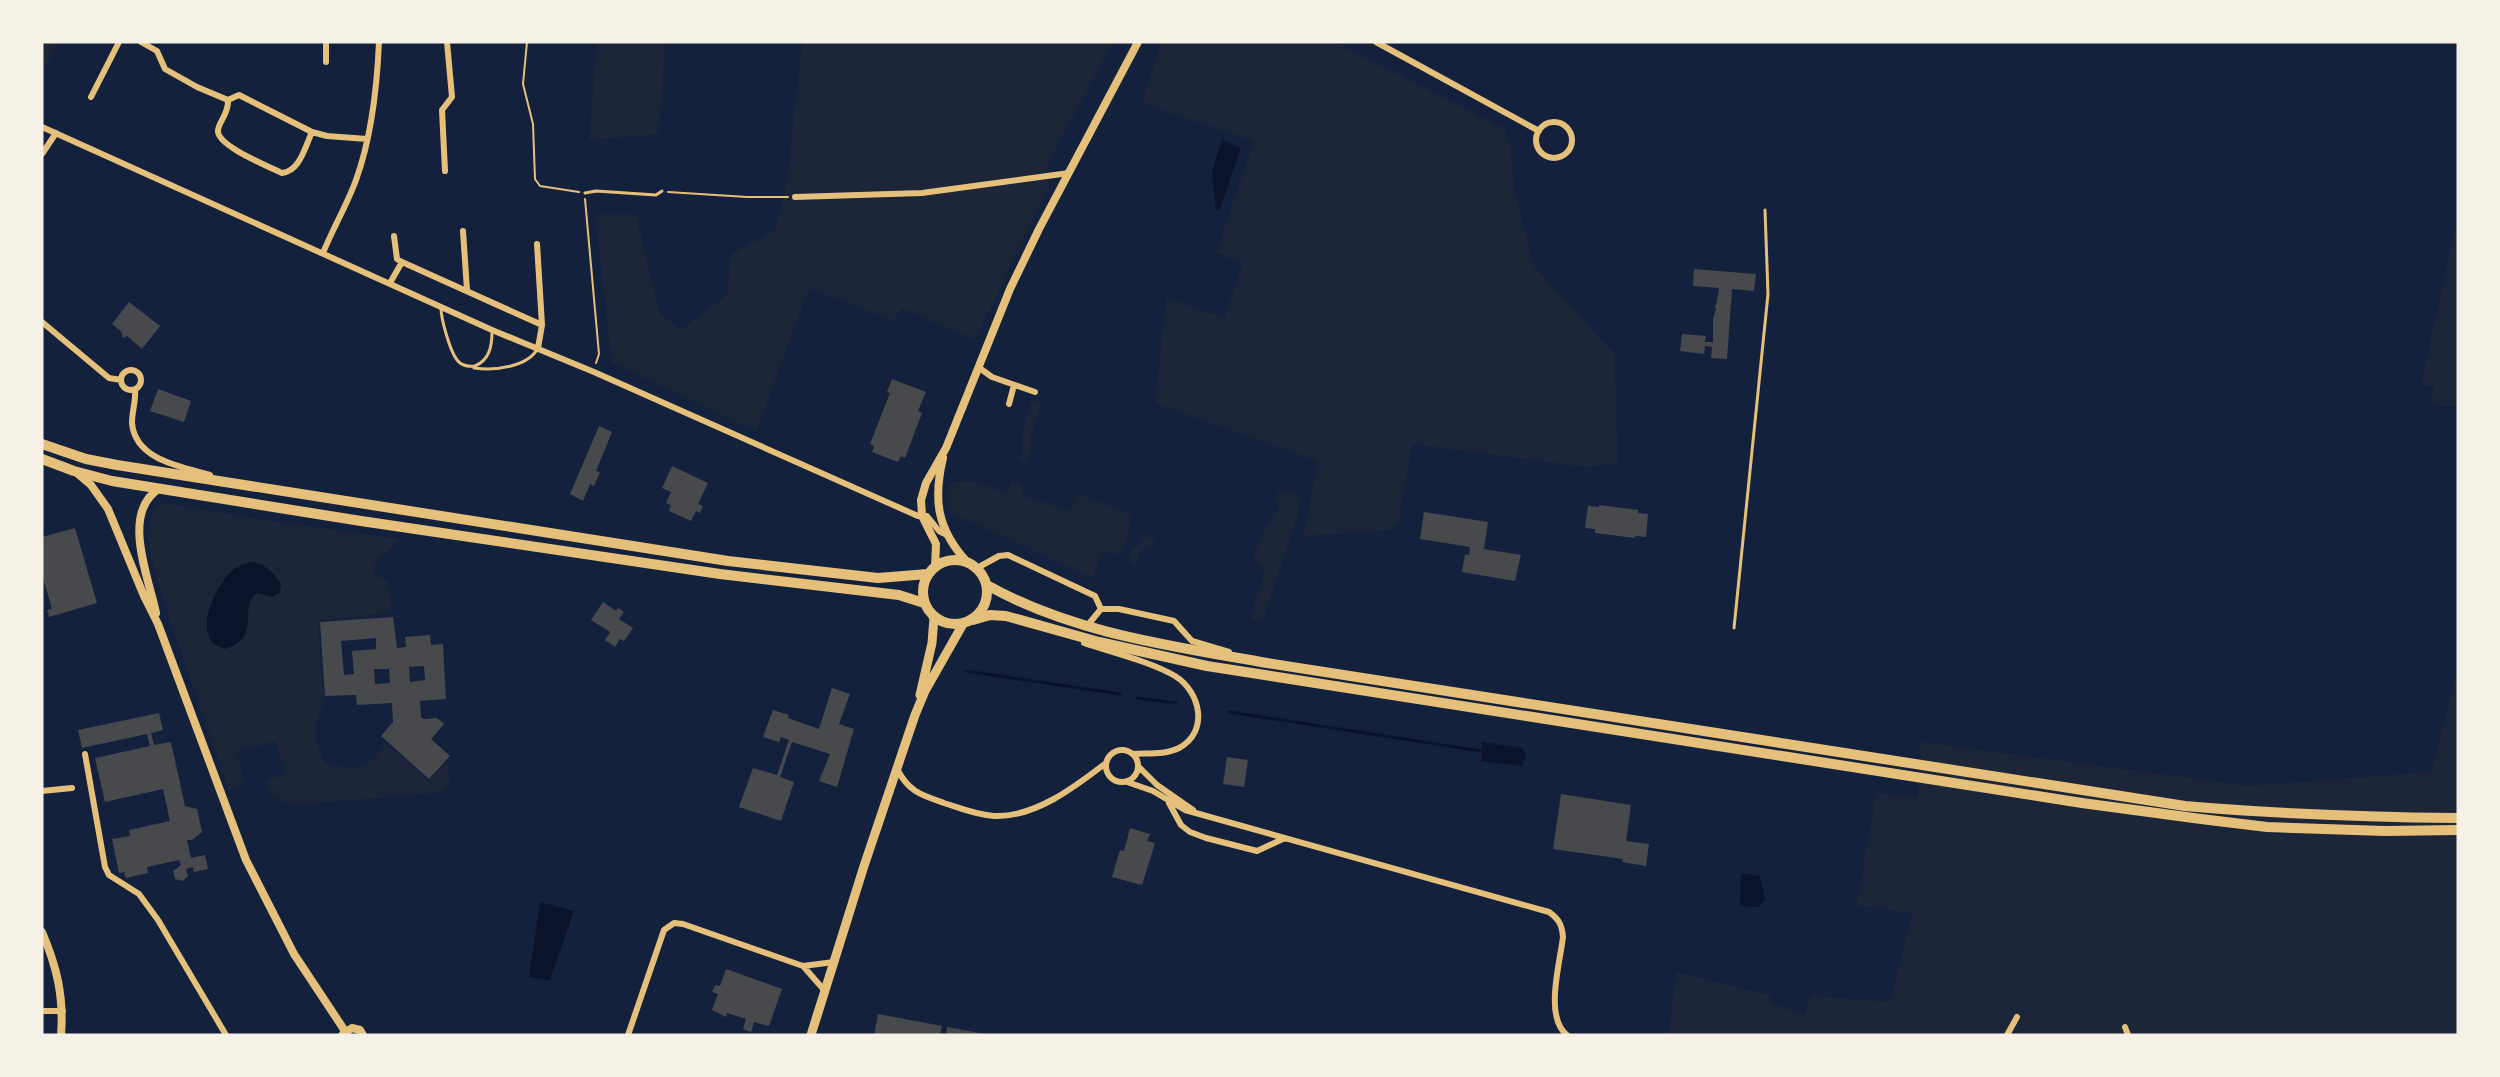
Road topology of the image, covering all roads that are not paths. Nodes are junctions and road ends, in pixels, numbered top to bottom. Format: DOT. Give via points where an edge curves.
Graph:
graph roads {
  1 [pos="119,42"];
  2 [pos="141,42"];
  3 [pos="326,42"];
  4 [pos="379,42"];
  5 [pos="447,42"];
  6 [pos="1138,42"];
  7 [pos="1376,42"];
  8 [pos="326,62"];
  9 [pos="91,97"];
  10 [pos="228,100"];
  11 [pos="42,127"];
  12 [pos="1539,131"];
  13 [pos="312,132"];
  14 [pos="56,133"];
  15 [pos="367,139"];
  16 [pos="42,154"];
  17 [pos="445,171"];
  18 [pos="1069,173"];
  19 [pos="662,191"];
  20 [pos="585,194"];
  21 [pos="795,197"];
  22 [pos="1765,210"];
  23 [pos="463,231"];
  24 [pos="394,236"];
  25 [pos="537,244"];
  26 [pos="323,253"];
  27 [pos="402,262"];
  28 [pos="390,283"];
  29 [pos="466,290"];
  30 [pos="441,306"];
  31 [pos="42,322"];
  32 [pos="542,325"];
  33 [pos="492,330"];
  34 [pos="538,348"];
  35 [pos="469,367"];
  36 [pos="978,367"];
  37 [pos="121,380"];
  38 [pos="1014,385"];
  39 [pos="135,390"];
  40 [pos="1035,392"];
  41 [pos="1008,404"];
  42 [pos="42,444"];
  43 [pos="945,447"];
  44 [pos="42,459"];
  45 [pos="74,471"];
  46 [pos="248,487"];
  47 [pos="160,488"];
  48 [pos="922,516"];
  49 [pos="947,535"];
  50 [pos="967,562"];
  51 [pos="977,568"];
  52 [pos="932,571"];
  53 [pos="987,585"];
  54 [pos="924,603"];
  55 [pos="1101,609"];
  56 [pos="934,618"];
  57 [pos="968,622"];
  58 [pos="158,624"];
  59 [pos="1087,626"];
  60 [pos="1044,628"];
  61 [pos="1734,628"];
  62 [pos="1267,663"];
  63 [pos="915,715"];
  64 [pos="85,754"];
  65 [pos="1133,754"];
  66 [pos="1106,763"];
  67 [pos="1139,766"];
  68 [pos="897,769"];
  69 [pos="1127,782"];
  70 [pos="72,788"];
  71 [pos="42,791"];
  72 [pos="1169,802"];
  73 [pos="1196,812"];
  74 [pos="2458,818"];
  75 [pos="2458,830"];
  76 [pos="1285,838"];
  77 [pos="42,932"];
  78 [pos="834,962"];
  79 [pos="803,966"];
  80 [pos="825,990"];
  81 [pos="42,1011"];
  82 [pos="63,1011"];
  83 [pos="2017,1017"];
  84 [pos="2124,1027"];
  85 [pos="344,1033"];
  86 [pos="61,1035"];
  87 [pos="226,1035"];
  88 [pos="363,1035"];
  89 [pos="628,1035"];
  90 [pos="810,1035"];
  91 [pos="1567,1035"];
  92 [pos="2007,1035"];
  93 [pos="2128,1035"];
  1 -- 9 [label="street"];
  2 -- 10 [label="street" via="158,51 165,69"];
  3 -- 8 [label="street"];
  4 -- 15 [label="street"];
  5 -- 17 [label="street" via="452,97 442,110"];
  6 -- 18 [label="street"];
  7 -- 12 [label="street"];
  10 -- 13 [label="street" via="239,95"];
  10 -- 13 [label="street" via="229,110 218,132 224,143 282,173 295,168"];
  11 -- 14 [label="street"];
  12 -- 12 [label="street" via="1537,142 1542,153 1558,158 1568,151 1572,141 1565,126 1548,123"];
  13 -- 15 [label="street"];
  14 -- 16 [label="street"];
  14 -- 26 [label="street"];
  15 -- 26 [label="street" via="356,180"];
  18 -- 21 [label="street" via="922,193"];
  18 -- 36 [label="street" via="1010,290"];
  19 -- 20 [label="lane" via="656,195 596,191"];
  22 -- 61 [label="lane" via="1768,294"];
  23 -- 29 [label="street"];
  24 -- 27 [label="street" via="397,260"];
  25 -- 32 [label="street"];
  26 -- 28 [label="street"];
  27 -- 28 [label="street"];
  27 -- 29 [label="street"];
  28 -- 30 [label="street"];
  29 -- 32 [label="street"];
  30 -- 33 [label="street"];
  30 -- 35 [label="lane" via="457,361"];
  31 -- 37 [label="street" via="109,378"];
  32 -- 34 [label="street"];
  33 -- 34 [label="street"];
  33 -- 35 [label="lane" via="486,359"];
  34 -- 35 [label="lane" via="529,360 520,363 496,368"];
  34 -- 48 [label="street"];
  36 -- 38 [label="street"];
  36 -- 43 [label="street"];
  37 -- 39 [label="street" via="125,388"];
  37 -- 39 [label="street" via="126,372 136,372 141,380"];
  38 -- 40 [label="street"];
  38 -- 41 [label="street"];
  39 -- 46 [label="street" via="135,435 157,459"];
  42 -- 46 [label="main road" via="87,459"];
  43 -- 48 [label="street" via="926,483"];
  43 -- 49 [label="street" via="937,507"];
  44 -- 45 [label="main road"];
  45 -- 47 [label="main road"];
  45 -- 58 [label="street" via="108,509"];
  46 -- 52 [label="main road" via="728,561 878,578"];
  47 -- 54 [label="main road" via="720,574 899,595"];
  47 -- 58 [label="street" via="151,493 143,508 139,537"];
  48 -- 49 [label="street" via="927,516"];
  48 -- 52 [label="street" via="936,544"];
  49 -- 50 [label="street"];
  50 -- 51 [label="main road"];
  50 -- 52 [label="main road" via="949,560"];
  51 -- 53 [label="main road"];
  51 -- 55 [label="street" via="1008,555 1095,596"];
  52 -- 54 [label="main road" via="924,583"];
  53 -- 57 [label="main road" via="986,604"];
  53 -- 59 [label="main road" via="1013,599"];
  54 -- 56 [label="main road"];
  55 -- 59 [label="street"];
  55 -- 62 [label="street" via="1174,621 1192,641"];
  56 -- 57 [label="main road" via="944,623"];
  56 -- 63 [label="main road"];
  57 -- 60 [label="main road" via="990,615 1006,616"];
  57 -- 63 [label="main road" via="925,691"];
  58 -- 85 [label="street" via="246,860 294,954"];
  59 -- 62 [label="main road"];
  60 -- 65 [label="street" via="1162,670 1191,690 1198,706 1198,720 1188,741 1165,752"];
  60 -- 75 [label="main road" via="1207,666 2201,819 2267,826"];
  62 -- 74 [label="main road" via="2185,806 2358,818"];
  63 -- 68 [label="main road"];
  64 -- 87 [label="street" via="109,875 139,894"];
  65 -- 66 [label="street" via="1119,750"];
  65 -- 67 [label="street"];
  66 -- 68 [label="street" via="1041,804 1000,816 977,814 919,794"];
  66 -- 69 [label="street" via="1109,776 1120,783"];
  67 -- 69 [label="street"];
  67 -- 73 [label="street" via="1157,785"];
  68 -- 78 [label="main road"];
  69 -- 72 [label="street" via="1153,791"];
  70 -- 71 [label="street"];
  72 -- 73 [label="street"];
  72 -- 76 [label="street" via="1181,825 1206,838 1257,851"];
  73 -- 76 [label="street"];
  76 -- 91 [label="street" via="1549,912 1558,919 1563,937 1554,1008 1556,1021"];
  77 -- 82 [label="street" via="56,969"];
  78 -- 79 [label="street"];
  78 -- 80 [label="main road"];
  79 -- 80 [label="street"];
  79 -- 89 [label="street" via="694,927 674,924 664,930"];
  80 -- 90 [label="main road"];
  81 -- 82 [label="street"];
  82 -- 86 [label="street"];
  83 -- 92 [label="street"];
  84 -- 93 [label="street"];
  85 -- 88 [label="street" via="356,1028"];
}
